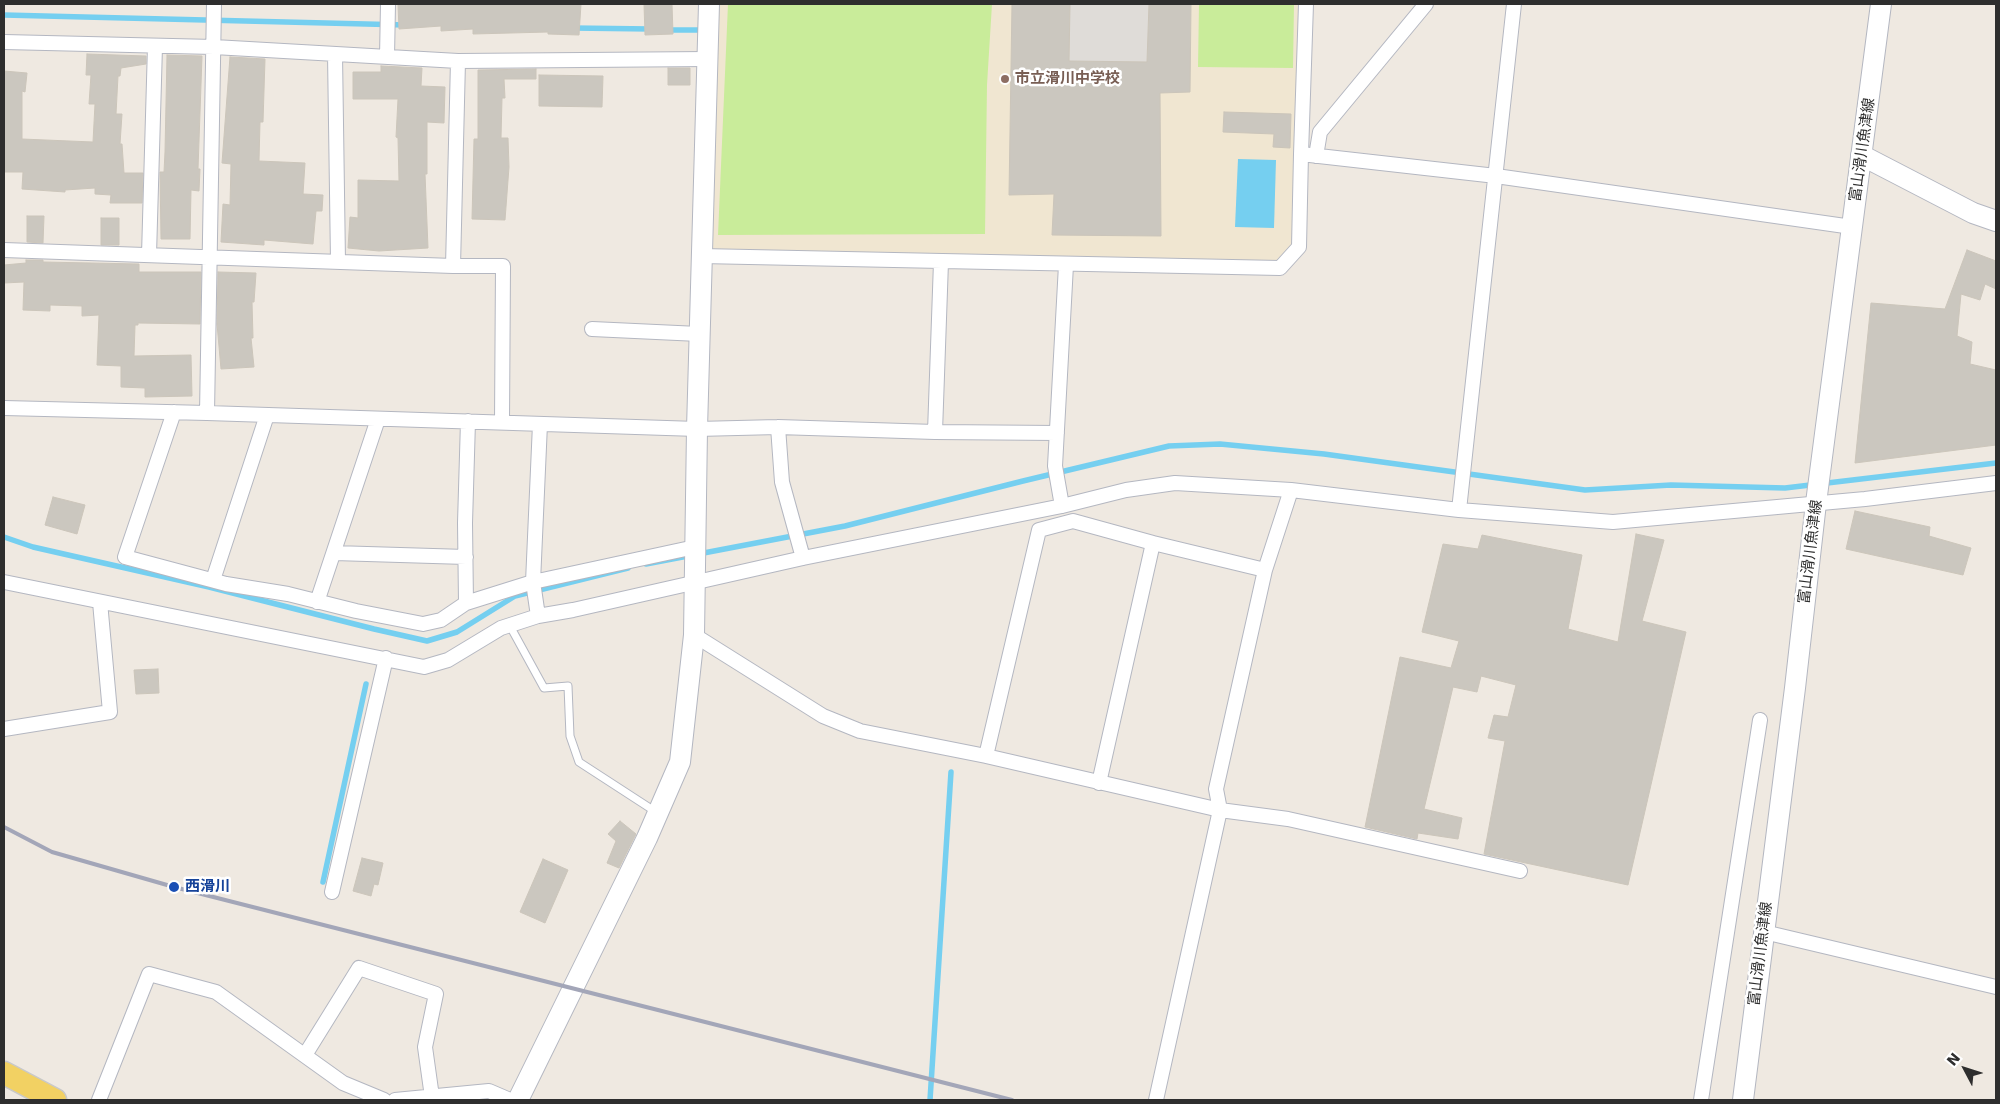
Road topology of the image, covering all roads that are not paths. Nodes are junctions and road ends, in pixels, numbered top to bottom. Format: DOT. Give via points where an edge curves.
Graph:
graph roads {
  1 [pos="214,4"];
  2 [pos="388,4"];
  3 [pos="710,4"];
  4 [pos="1306,4"];
  5 [pos="1426,4"];
  6 [pos="1514,4"];
  7 [pos="1882,4"];
  8 [pos="4,42"];
  9 [pos="155,46"];
  10 [pos="214,47"];
  11 [pos="335,54"];
  12 [pos="387,57"];
  13 [pos="708,59"];
  14 [pos="458,61"];
  15 [pos="1301,154"];
  16 [pos="1862,154"];
  17 [pos="1316,156"];
  18 [pos="1496,176"];
  19 [pos="1996,221"];
  20 [pos="1852,227"];
  21 [pos="4,250"];
  22 [pos="148,255"];
  23 [pos="701,256"];
  24 [pos="208,257"];
  25 [pos="338,262"];
  26 [pos="941,262"];
  27 [pos="1066,265"];
  28 [pos="453,266"];
  29 [pos="592,329"];
  30 [pos="699,334"];
  31 [pos="4,408"];
  32 [pos="174,412"];
  33 [pos="207,413"];
  34 [pos="267,415"];
  35 [pos="378,419"];
  36 [pos="468,421"];
  37 [pos="502,422"];
  38 [pos="540,424"];
  39 [pos="778,427"];
  40 [pos="697,429"];
  41 [pos="935,432"];
  42 [pos="1057,433"];
  43 [pos="1996,483"];
  44 [pos="1291,490"];
  45 [pos="1816,503"];
  46 [pos="1062,506"];
  47 [pos="1460,510"];
  48 [pos="1153,543"];
  49 [pos="695,547"];
  50 [pos="334,553"];
  51 [pos="466,557"];
  52 [pos="803,558"];
  53 [pos="1265,570"];
  54 [pos="213,580"];
  55 [pos="694,580"];
  56 [pos="4,582"];
  57 [pos="533,582"];
  58 [pos="100,602"];
  59 [pos="317,602"];
  60 [pos="466,603"];
  61 [pos="538,616"];
  62 [pos="510,626"];
  63 [pos="694,635"];
  64 [pos="386,658"];
  65 [pos="1760,720"];
  66 [pos="4,729"];
  67 [pos="986,756"];
  68 [pos="1099,783"];
  69 [pos="1220,810"];
  70 [pos="658,813"];
  71 [pos="1520,871"];
  72 [pos="332,892"];
  73 [pos="1764,932"];
  74 [pos="1996,987"];
  75 [pos="304,1055"];
  76 [pos="4,1073"];
  77 [pos="432,1097"];
  78 [pos="55,1100"];
  79 [pos="99,1100"];
  80 [pos="384,1100"];
  81 [pos="395,1100"];
  82 [pos="510,1100"];
  83 [pos="518,1100"];
  84 [pos="1156,1100"];
  85 [pos="1701,1100"];
  86 [pos="1743,1100"];
  1 -- 10 [label="street"];
  2 -- 12 [label="street"];
  3 -- 13 [label="street"];
  4 -- 15 [label="street"];
  5 -- 17 [label="street" via="1320,132"];
  6 -- 18 [label="street"];
  7 -- 16 [label="street, 富山滑川魚津線"];
  8 -- 9 [label="street"];
  9 -- 10 [label="street"];
  9 -- 22 [label="street"];
  10 -- 11 [label="street"];
  10 -- 24 [label="street"];
  11 -- 12 [label="street"];
  11 -- 25 [label="street"];
  12 -- 14 [label="street"];
  13 -- 14 [label="street"];
  13 -- 23 [label="street"];
  14 -- 28 [label="street"];
  15 -- 17 [label="street"];
  15 -- 27 [label="street" via="1299,247 1280,268"];
  16 -- 19 [label="street" via="1972,213"];
  16 -- 20 [label="street, 富山滑川魚津線"];
  17 -- 18 [label="street"];
  18 -- 20 [label="street"];
  18 -- 47 [label="street"];
  20 -- 45 [label="street, 富山滑川魚津線"];
  21 -- 22 [label="street"];
  22 -- 24 [label="street"];
  23 -- 26 [label="street"];
  23 -- 30 [label="street"];
  24 -- 25 [label="street"];
  24 -- 33 [label="street"];
  25 -- 28 [label="street"];
  26 -- 27 [label="street"];
  26 -- 41 [label="street"];
  27 -- 42 [label="street"];
  28 -- 37 [label="street" via="503,266"];
  29 -- 30 [label="street"];
  30 -- 40 [label="street"];
  31 -- 32 [label="street"];
  32 -- 33 [label="street"];
  32 -- 54 [label="street" via="125,557"];
  33 -- 34 [label="street"];
  34 -- 35 [label="street"];
  34 -- 54 [label="street"];
  35 -- 36 [label="street"];
  35 -- 50 [label="street"];
  36 -- 37 [label="street"];
  36 -- 51 [label="street"];
  37 -- 38 [label="street"];
  38 -- 40 [label="street"];
  38 -- 57 [label="street"];
  39 -- 40 [label="street"];
  39 -- 41 [label="street"];
  39 -- 52 [label="street" via="782,482"];
  40 -- 49 [label="street"];
  41 -- 42 [label="street"];
  42 -- 46 [label="street" via="1055,466"];
  43 -- 45 [label="street"];
  44 -- 46 [label="street" via="1175,483 1126,490"];
  44 -- 47 [label="street"];
  44 -- 53 [label="street"];
  45 -- 47 [label="street" via="1613,522"];
  45 -- 73 [label="street, 富山滑川魚津線"];
  46 -- 52 [label="street"];
  48 -- 53 [label="street"];
  48 -- 67 [label="street" via="1073,522 1039,530"];
  48 -- 68 [label="street"];
  49 -- 55 [label="street"];
  49 -- 57 [label="street"];
  50 -- 51 [label="street"];
  50 -- 59 [label="street"];
  51 -- 60 [label="street"];
  52 -- 55 [label="street"];
  53 -- 69 [label="street" via="1216,789"];
  54 -- 59 [label="street"];
  55 -- 61 [label="street"];
  55 -- 63 [label="street"];
  56 -- 58 [label="street"];
  57 -- 60 [label="street"];
  57 -- 61 [label="street"];
  58 -- 64 [label="street"];
  58 -- 66 [label="street" via="110,712"];
  59 -- 60 [label="street" via="423,624 442,620"];
  61 -- 62 [label="street"];
  62 -- 64 [label="street" via="501,628 448,660 424,667"];
  62 -- 70 [label="lane" via="544,688 568,686 570,736 579,762"];
  63 -- 67 [label="street" via="823,716 860,731"];
  63 -- 70 [label="street" via="680,762"];
  64 -- 72 [label="street"];
  65 -- 85 [label="street"];
  67 -- 68 [label="street"];
  68 -- 69 [label="street"];
  69 -- 71 [label="street" via="1288,819"];
  69 -- 84 [label="street"];
  70 -- 83 [label="street"];
  73 -- 74 [label="street"];
  73 -- 86 [label="street, 富山滑川魚津線"];
  75 -- 77 [label="street" via="359,968 436,994 425,1046"];
  75 -- 79 [label="street" via="216,992 149,974"];
  75 -- 80 [label="street" via="343,1083"];
  76 -- 78 [label="main road"];
  77 -- 81 [label="street"];
  77 -- 82 [label="street" via="489,1092"];
}
